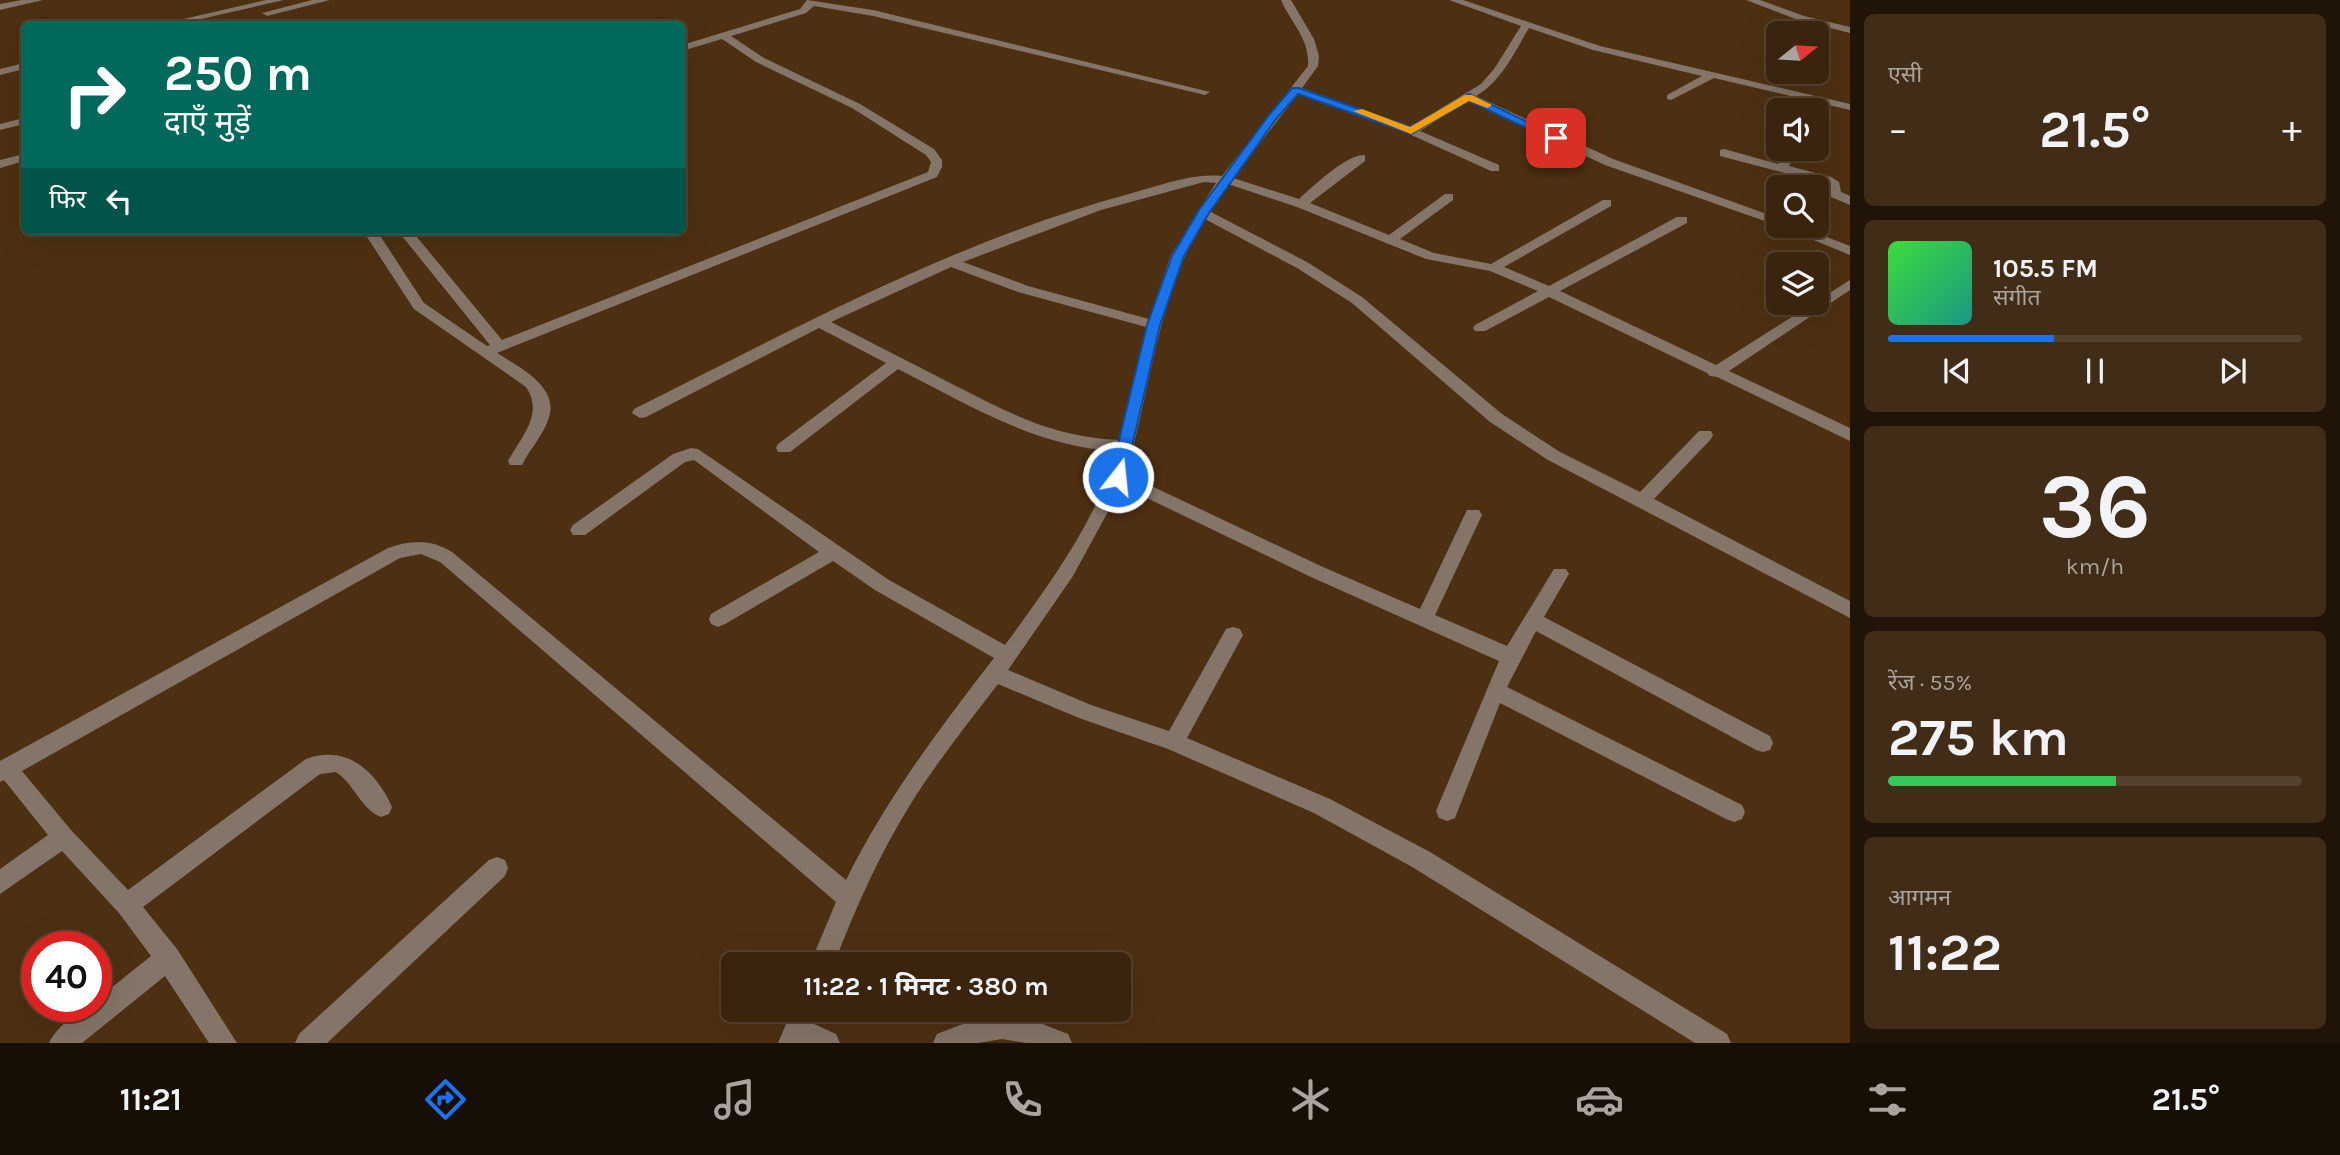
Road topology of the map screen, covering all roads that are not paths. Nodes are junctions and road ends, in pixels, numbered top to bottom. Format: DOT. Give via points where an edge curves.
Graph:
graph roads {
  1 [pos="37,0"];
  2 [pos="279,0"];
  3 [pos="325,0"];
  4 [pos="1286,0"];
  5 [pos="1454,0"];
  6 [pos="1751,0"];
  7 [pos="813,2"];
  8 [pos="0,7"];
  9 [pos="181,21"];
  10 [pos="228,21"];
  11 [pos="1526,25"];
  12 [pos="1850,30"];
  13 [pos="724,36"];
  14 [pos="686,47"];
  15 [pos="21,56"];
  16 [pos="0,61"];
  17 [pos="21,67"];
  18 [pos="0,72"];
  19 [pos="1712,75"];
  20 [pos="1296,90"];
  21 [pos="1206,92"];
  22 [pos="1469,97"];
  23 [pos="1671,97"];
  24 [pos="1808,97"];
  25 [pos="1850,107"];
  26 [pos="21,122"];
  27 [pos="0,127"];
  28 [pos="1411,131"];
  29 [pos="1724,153"];
  30 [pos="1361,158"];
  31 [pos="21,159"];
  32 [pos="1786,161"];
  33 [pos="0,164"];
  34 [pos="1496,168"];
  35 [pos="1782,168"];
  36 [pos="1227,180"];
  37 [pos="1449,197"];
  38 [pos="1850,201"];
  39 [pos="1606,202"];
  40 [pos="1301,205"];
  41 [pos="1203,213"];
  42 [pos="1766,218"];
  43 [pos="1682,220"];
  44 [pos="373,235"];
  45 [pos="408,235"];
  46 [pos="1817,238"];
  47 [pos="1390,240"];
  48 [pos="1850,251"];
  49 [pos="951,262"];
  50 [pos="1493,268"];
  51 [pos="1850,284"];
  52 [pos="1549,293"];
  53 [pos="819,322"];
  54 [pos="1154,325"];
  55 [pos="1480,328"];
  56 [pos="492,349"];
  57 [pos="896,363"];
  58 [pos="1715,373"];
  59 [pos="640,413"];
  60 [pos="1705,435"];
  61 [pos="1850,435"];
  62 [pos="1127,446"];
  63 [pos="784,448"];
  64 [pos="516,461"];
  65 [pos="1118,477"];
  66 [pos="1642,500"];
  67 [pos="1473,515"];
  68 [pos="579,530"];
  69 [pos="834,552"];
  70 [pos="1560,574"];
  71 [pos="1850,610"];
  72 [pos="1424,617"];
  73 [pos="718,619"];
  74 [pos="1532,620"];
  75 [pos="1233,635"];
  76 [pos="1511,656"];
  77 [pos="1002,665"];
  78 [pos="1494,691"];
  79 [pos="1174,742"];
  80 [pos="1763,743"];
  81 [pos="4,770"];
  82 [pos="381,807"];
  83 [pos="1447,811"];
  84 [pos="1734,812"];
  85 [pos="63,837"];
  86 [pos="497,868"];
  87 [pos="0,883"];
  88 [pos="848,897"];
  89 [pos="127,905"];
  90 [pos="827,952"];
  91 [pos="167,958"];
  92 [pos="797,1027"];
  93 [pos="62,1043"];
  94 [pos="224,1043"];
  95 [pos="308,1043"];
  96 [pos="827,1043"];
  97 [pos="946,1043"];
  98 [pos="1059,1043"];
  99 [pos="1717,1043"];
  1 -- 8 [label="street"];
  2 -- 9 [label="street"];
  3 -- 10 [label="street"];
  4 -- 20 [label="street" via="1316,54"];
  5 -- 11 [label="street"];
  6 -- 12 [label="street"];
  7 -- 13 [label="street" via="803,10"];
  7 -- 21 [label="street"];
  11 -- 19 [label="street" via="1598,48"];
  11 -- 22 [label="street" via="1498,71"];
  13 -- 14 [label="street"];
  13 -- 56 [label="street" via="761,60 856,106 930,152 938,166 933,174"];
  15 -- 16 [label="street"];
  17 -- 18 [label="street"];
  19 -- 23 [label="street"];
  19 -- 24 [label="street"];
  20 -- 28 [label="street"];
  20 -- 36 [label="street"];
  22 -- 28 [label="street"];
  22 -- 42 [label="street" via="1609,162"];
  24 -- 25 [label="street"];
  26 -- 27 [label="street"];
  28 -- 34 [label="street"];
  29 -- 35 [label="street"];
  30 -- 40 [label="street"];
  31 -- 33 [label="street"];
  32 -- 35 [label="street"];
  35 -- 38 [label="street" via="1832,182 1835,194"];
  36 -- 40 [label="street"];
  36 -- 41 [label="street"];
  36 -- 49 [label="street" via="1193,180 1097,207"];
  37 -- 47 [label="street"];
  39 -- 50 [label="street"];
  40 -- 47 [label="street"];
  41 -- 54 [label="street" via="1178,256"];
  41 -- 66 [label="street" via="1357,300 1496,418 1554,456"];
  43 -- 52 [label="street"];
  44 -- 56 [label="street" via="419,306"];
  45 -- 56 [label="street"];
  46 -- 48 [label="street"];
  47 -- 50 [label="street" via="1431,256"];
  49 -- 53 [label="street"];
  49 -- 54 [label="street" via="1023,289"];
  50 -- 52 [label="street"];
  51 -- 58 [label="street"];
  52 -- 55 [label="street"];
  52 -- 58 [label="street"];
  53 -- 57 [label="street"];
  53 -- 59 [label="street"];
  54 -- 62 [label="street"];
  56 -- 64 [label="street" via="531,383 541,398 542,416"];
  57 -- 62 [label="street" via="1051,436"];
  57 -- 63 [label="street"];
  58 -- 61 [label="street"];
  60 -- 66 [label="street"];
  62 -- 65 [label="street"];
  65 -- 72 [label="street" via="1317,572"];
  65 -- 77 [label="street" via="1085,541"];
  66 -- 71 [label="street"];
  67 -- 72 [label="street"];
  68 -- 69 [label="street" via="691,454"];
  69 -- 73 [label="street"];
  69 -- 77 [label="street"];
  70 -- 74 [label="street"];
  72 -- 76 [label="street"];
  74 -- 76 [label="street"];
  74 -- 80 [label="street"];
  75 -- 79 [label="street"];
  76 -- 78 [label="street"];
  77 -- 79 [label="street" via="1086,712"];
  77 -- 88 [label="street" via="916,778"];
  78 -- 83 [label="street"];
  78 -- 84 [label="street"];
  79 -- 99 [label="street" via="1322,806 1422,860"];
  81 -- 85 [label="street"];
  81 -- 88 [label="street" via="394,553 413,546 431,548"];
  82 -- 89 [label="street" via="346,765 335,761 314,766"];
  85 -- 87 [label="street"];
  85 -- 89 [label="street"];
  86 -- 95 [label="street"];
  88 -- 90 [label="street"];
  89 -- 91 [label="street"];
  91 -- 93 [label="street"];
  91 -- 94 [label="street"];
  92 -- 96 [label="street"];
  97 -- 98 [label="street" via="998,1024 1020,1027"];
}
